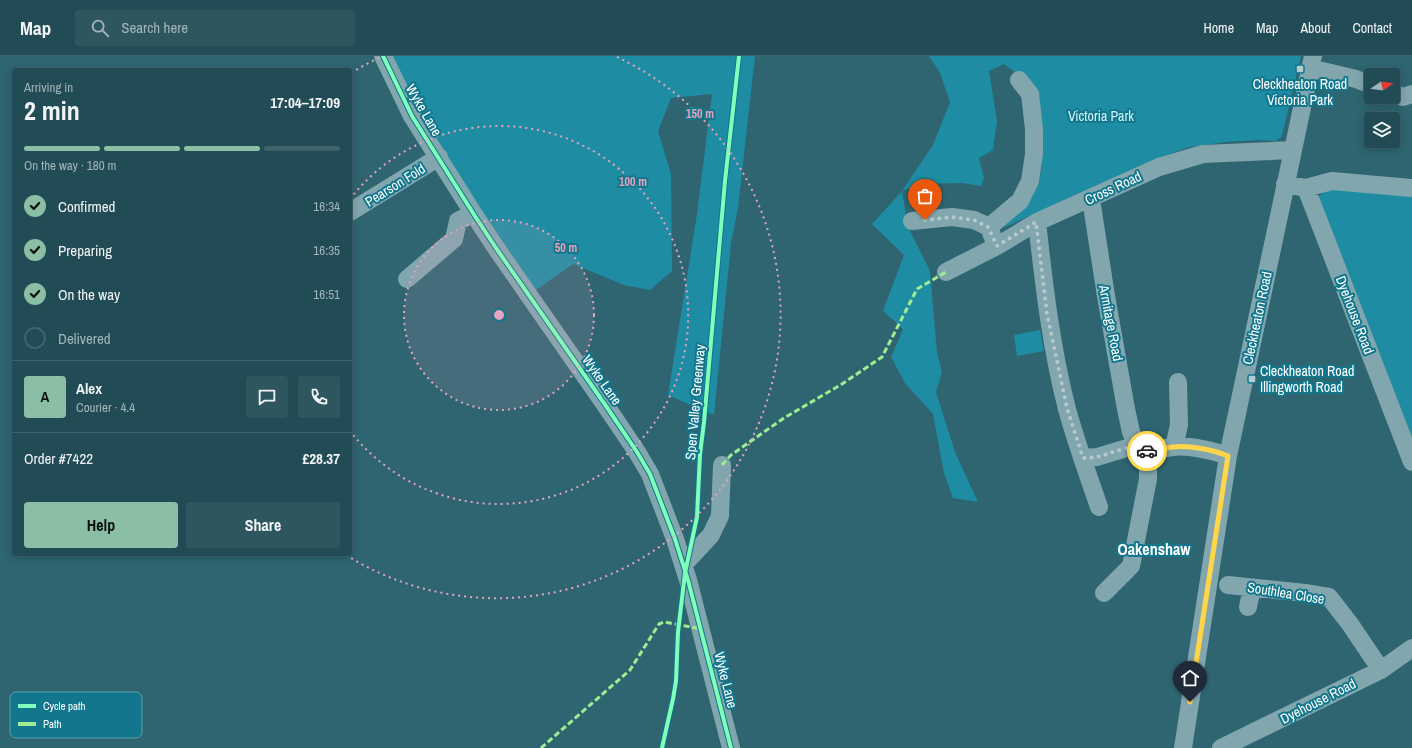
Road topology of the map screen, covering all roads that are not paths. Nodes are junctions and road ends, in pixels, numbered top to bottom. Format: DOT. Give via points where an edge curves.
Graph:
graph roads {
  1 [pos="383,56"];
  2 [pos="1311,62"];
  3 [pos="1019,80"];
  4 [pos="1364,82"];
  5 [pos="1412,94"];
  6 [pos="1400,96"];
  7 [pos="1292,150"];
  8 [pos="439,157"];
  9 [pos="1285,184"];
  10 [pos="1306,188"];
  11 [pos="1412,188"];
  12 [pos="1091,198"];
  13 [pos="352,211"];
  14 [pos="473,213"];
  15 [pos="912,221"];
  16 [pos="1036,222"];
  17 [pos="988,227"];
  18 [pos="997,246"];
  19 [pos="946,272"];
  20 [pos="407,279"];
  21 [pos="1178,382"];
  22 [pos="1174,447"];
  23 [pos="1142,449"];
  24 [pos="1228,456"];
  25 [pos="1083,458"];
  26 [pos="1412,462"];
  27 [pos="722,465"];
  28 [pos="1099,507"];
  29 [pos="684,564"];
  30 [pos="1228,585"];
  31 [pos="1252,588"];
  32 [pos="1104,593"];
  33 [pos="1248,607"];
  34 [pos="1412,648"];
  35 [pos="1381,670"];
  36 [pos="1254,741"];
  37 [pos="731,748"];
  38 [pos="1183,748"];
  39 [pos="1221,748"];
  1 -- 8 [label="street, Wyke Lane" via="412,116"];
  2 -- 4 [label="street"];
  2 -- 7 [label="street, Cleckheaton Road"];
  3 -- 17 [label="street" via="1030,94 1031,101 1034,148 1030,181 1020,201"];
  5 -- 6 [label="street"];
  7 -- 9 [label="street, Cleckheaton Road"];
  7 -- 12 [label="street, Cross Road" via="1204,154 1159,167"];
  8 -- 13 [label="street, Pearson Fold"];
  8 -- 14 [label="street, Wyke Lane"];
  9 -- 10 [label="street"];
  9 -- 24 [label="street, Cleckheaton Road"];
  10 -- 11 [label="street" via="1332,181"];
  10 -- 26 [label="street, Dyehouse Road"];
  12 -- 16 [label="street, Cross Road"];
  12 -- 23 [label="street, Armitage Road" via="1131,432"];
  14 -- 20 [label="street" via="458,222 454,239"];
  14 -- 29 [label="street, Wyke Lane" via="637,452 650,474"];
  15 -- 17 [label="street" via="952,217 974,220"];
  16 -- 18 [label="street, Cross Road"];
  16 -- 25 [label="street" via="1047,314 1067,408"];
  17 -- 18 [label="street"];
  18 -- 19 [label="street, Cross Road"];
  21 -- 22 [label="street" via="1179,425"];
  22 -- 23 [label="street"];
  22 -- 24 [label="street" via="1217,452"];
  23 -- 25 [label="street"];
  23 -- 32 [label="street, Armitage Road" via="1148,479 1131,566"];
  24 -- 38 [label="street, Cleckheaton Road"];
  25 -- 28 [label="street"];
  27 -- 29 [label="street" via="720,516 712,536"];
  29 -- 37 [label="street, Wyke Lane"];
  30 -- 31 [label="street, Southlea Close"];
  31 -- 33 [label="street"];
  31 -- 35 [label="street, Southlea Close" via="1329,598"];
  34 -- 35 [label="street, Dyehouse Road"];
  35 -- 36 [label="street, Dyehouse Road"];
  36 -- 39 [label="street, Dyehouse Road"];
}
